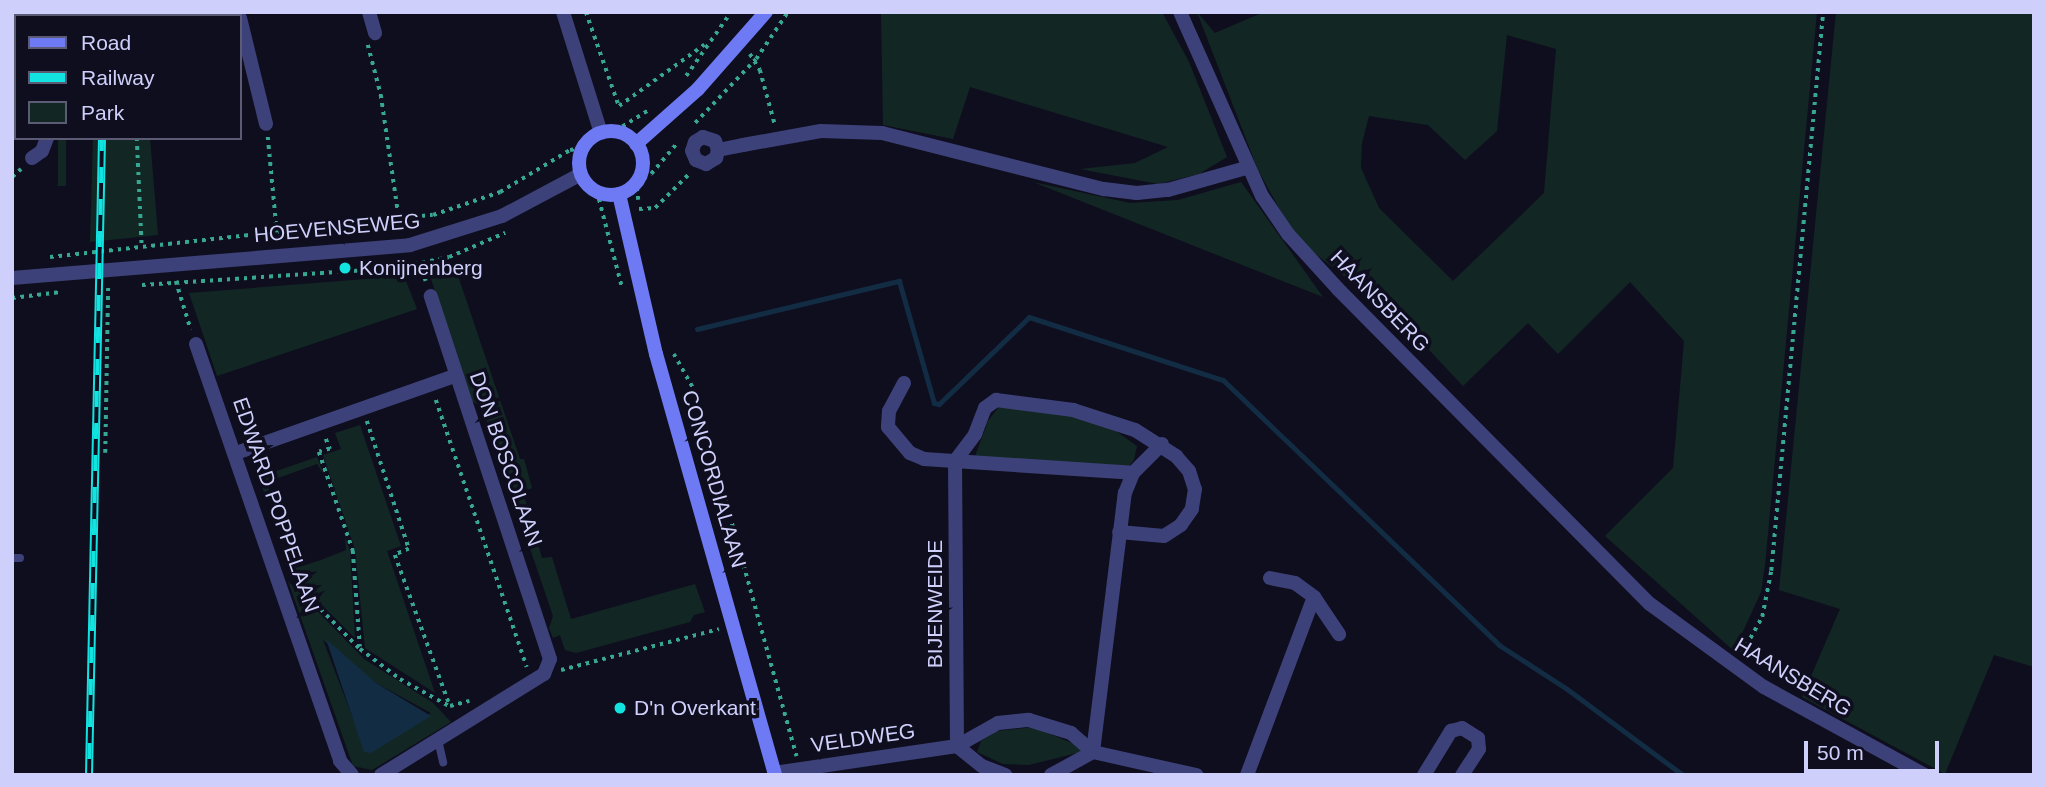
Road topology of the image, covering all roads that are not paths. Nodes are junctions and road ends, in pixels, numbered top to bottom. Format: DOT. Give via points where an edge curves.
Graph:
graph roads {
  1 [pos="369,12"];
  2 [pos="563,12"];
  3 [pos="766,12"];
  4 [pos="1180,12"];
  5 [pos="242,28"];
  6 [pos="374,33"];
  7 [pos="267,124"];
  8 [pos="608,132"];
  9 [pos="46,140"];
  10 [pos="636,144"];
  11 [pos="718,150"];
  12 [pos="32,158"];
  13 [pos="1246,168"];
  14 [pos="581,174"];
  15 [pos="619,194"];
  16 [pos="12,278"];
  17 [pos="431,296"];
  18 [pos="196,344"];
  19 [pos="456,376"];
  20 [pos="904,383"];
  21 [pos="1162,444"];
  22 [pos="236,453"];
  23 [pos="955,461"];
  24 [pos="1133,473"];
  25 [pos="1119,532"];
  26 [pos="1270,578"];
  27 [pos="1314,597"];
  28 [pos="1339,634"];
  29 [pos="438,740"];
  30 [pos="957,746"];
  31 [pos="1093,752"];
  32 [pos="443,762"];
  33 [pos="405,768"];
  34 [pos="774,774"];
  35 [pos="352,775"];
  36 [pos="381,775"];
  37 [pos="1005,775"];
  38 [pos="1051,775"];
  39 [pos="1196,775"];
  40 [pos="1247,775"];
  41 [pos="1424,775"];
  42 [pos="1462,775"];
  43 [pos="1925,775"];
  1 -- 6 [label="street"];
  2 -- 8 [label="street"];
  3 -- 10 [label="main road" via="698,89"];
  4 -- 13 [label="street, HAANSBERG"];
  5 -- 7 [label="street"];
  8 -- 10 [label="main road"];
  8 -- 14 [label="main road" via="583,148"];
  9 -- 12 [label="street" via="42,151"];
  10 -- 15 [label="main road" via="643,163 636,183"];
  11 -- 11 [label="street" via="711,139 697,140 692,155 703,164 713,161"];
  11 -- 13 [label="street" via="821,131 882,133 1122,192 1168,190"];
  13 -- 43 [label="street, HAANSBERG" via="1288,234 1338,289 1625,582 1733,667"];
  14 -- 15 [label="main road" via="597,191"];
  14 -- 16 [label="street, HOEVENSEWEG" via="502,216 428,241"];
  15 -- 34 [label="main road, CONCORDIALAAN" via="656,354"];
  17 -- 19 [label="street, DON BOSCOLAAN"];
  18 -- 22 [label="street, EDWARD POPPELAAN"];
  19 -- 22 [label="street"];
  19 -- 29 [label="street, DON BOSCOLAAN" via="549,650 548,668 531,682"];
  20 -- 23 [label="street" via="889,411 894,438 924,458"];
  21 -- 23 [label="street" via="1073,410 996,400 985,408 975,434"];
  21 -- 24 [label="street"];
  21 -- 25 [label="street" via="1189,471 1195,489 1192,509 1181,525 1164,536"];
  22 -- 35 [label="street, EDWARD POPPELAAN" via="340,761"];
  23 -- 24 [label="street"];
  23 -- 30 [label="street, BIJENWEIDE"];
  24 -- 25 [label="street"];
  25 -- 31 [label="street"];
  26 -- 27 [label="street" via="1294,583"];
  27 -- 28 [label="street"];
  27 -- 40 [label="street"];
  29 -- 32 [label="lane"];
  29 -- 33 [label="street"];
  30 -- 31 [label="street, VELDWEG" via="998,723 1029,720 1071,733"];
  30 -- 34 [label="street, VELDWEG"];
  30 -- 37 [label="street" via="982,766"];
  31 -- 38 [label="street"];
  31 -- 39 [label="street, VELDWEG"];
  33 -- 36 [label="street"];
  41 -- 42 [label="street" via="1451,731 1462,728 1478,738 1479,749"];
}
